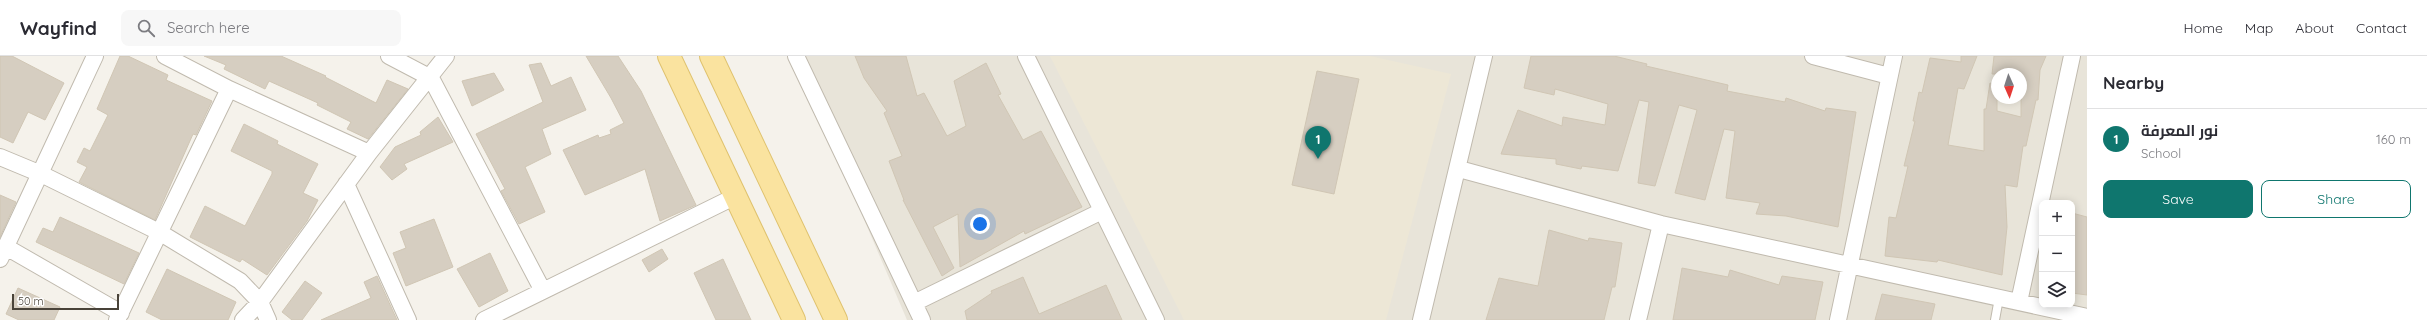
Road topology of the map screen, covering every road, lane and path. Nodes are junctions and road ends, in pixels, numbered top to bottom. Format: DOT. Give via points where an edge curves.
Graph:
graph roads {
  1 [pos="95,56"];
  2 [pos="165,56"];
  3 [pos="389,56"];
  4 [pos="446,56"];
  5 [pos="669,56"];
  6 [pos="711,56"];
  7 [pos="796,56"];
  8 [pos="1026,56"];
  9 [pos="1484,56"];
  10 [pos="1813,56"];
  11 [pos="1894,56"];
  12 [pos="2072,56"];
  13 [pos="1889,76"];
  14 [pos="431,78"];
  15 [pos="230,89"];
  16 [pos="369,153"];
  17 [pos="0,157"];
  18 [pos="1459,169"];
  19 [pos="41,174"];
  20 [pos="346,184"];
  21 [pos="736,196"];
  22 [pos="1102,211"];
  23 [pos="1661,224"];
  24 [pos="159,232"];
  25 [pos="3,253"];
  26 [pos="1849,265"];
  27 [pos="544,291"];
  28 [pos="1999,298"];
  29 [pos="260,302"];
  30 [pos="914,302"];
  31 [pos="2019,302"];
  32 [pos="119,316"];
  33 [pos="2087,317"];
  34 [pos="243,320"];
  35 [pos="268,320"];
  36 [pos="408,320"];
  37 [pos="484,320"];
  38 [pos="794,320"];
  39 [pos="836,320"];
  40 [pos="922,320"];
  41 [pos="1156,320"];
  42 [pos="1421,320"];
  43 [pos="1638,320"];
  44 [pos="1838,320"];
  45 [pos="1995,320"];
  1 -- 19 [label="street"];
  2 -- 15 [label="street"];
  3 -- 14 [label="street"];
  4 -- 14 [label="street"];
  5 -- 21 [label="main road"];
  6 -- 39 [label="main road"];
  7 -- 30 [label="street"];
  8 -- 22 [label="street"];
  9 -- 18 [label="street"];
  10 -- 13 [label="street"];
  11 -- 13 [label="street"];
  12 -- 31 [label="street"];
  13 -- 26 [label="street"];
  14 -- 16 [label="street"];
  14 -- 27 [label="street"];
  15 -- 16 [label="street"];
  15 -- 24 [label="street"];
  16 -- 20 [label="street"];
  17 -- 19 [label="street"];
  18 -- 23 [label="street"];
  18 -- 42 [label="street"];
  19 -- 24 [label="street"];
  19 -- 25 [label="street"];
  20 -- 29 [label="street"];
  20 -- 36 [label="street"];
  21 -- 27 [label="street"];
  21 -- 38 [label="main road"];
  22 -- 30 [label="street"];
  22 -- 41 [label="street"];
  23 -- 26 [label="street"];
  23 -- 43 [label="street"];
  24 -- 29 [label="street" via="240,281"];
  24 -- 32 [label="street"];
  25 -- 32 [label="street"];
  26 -- 28 [label="street"];
  26 -- 44 [label="street"];
  27 -- 37 [label="street"];
  28 -- 31 [label="street"];
  28 -- 45 [label="lane"];
  29 -- 34 [label="street"];
  29 -- 35 [label="street"];
  30 -- 40 [label="street"];
  31 -- 33 [label="street"];
}
